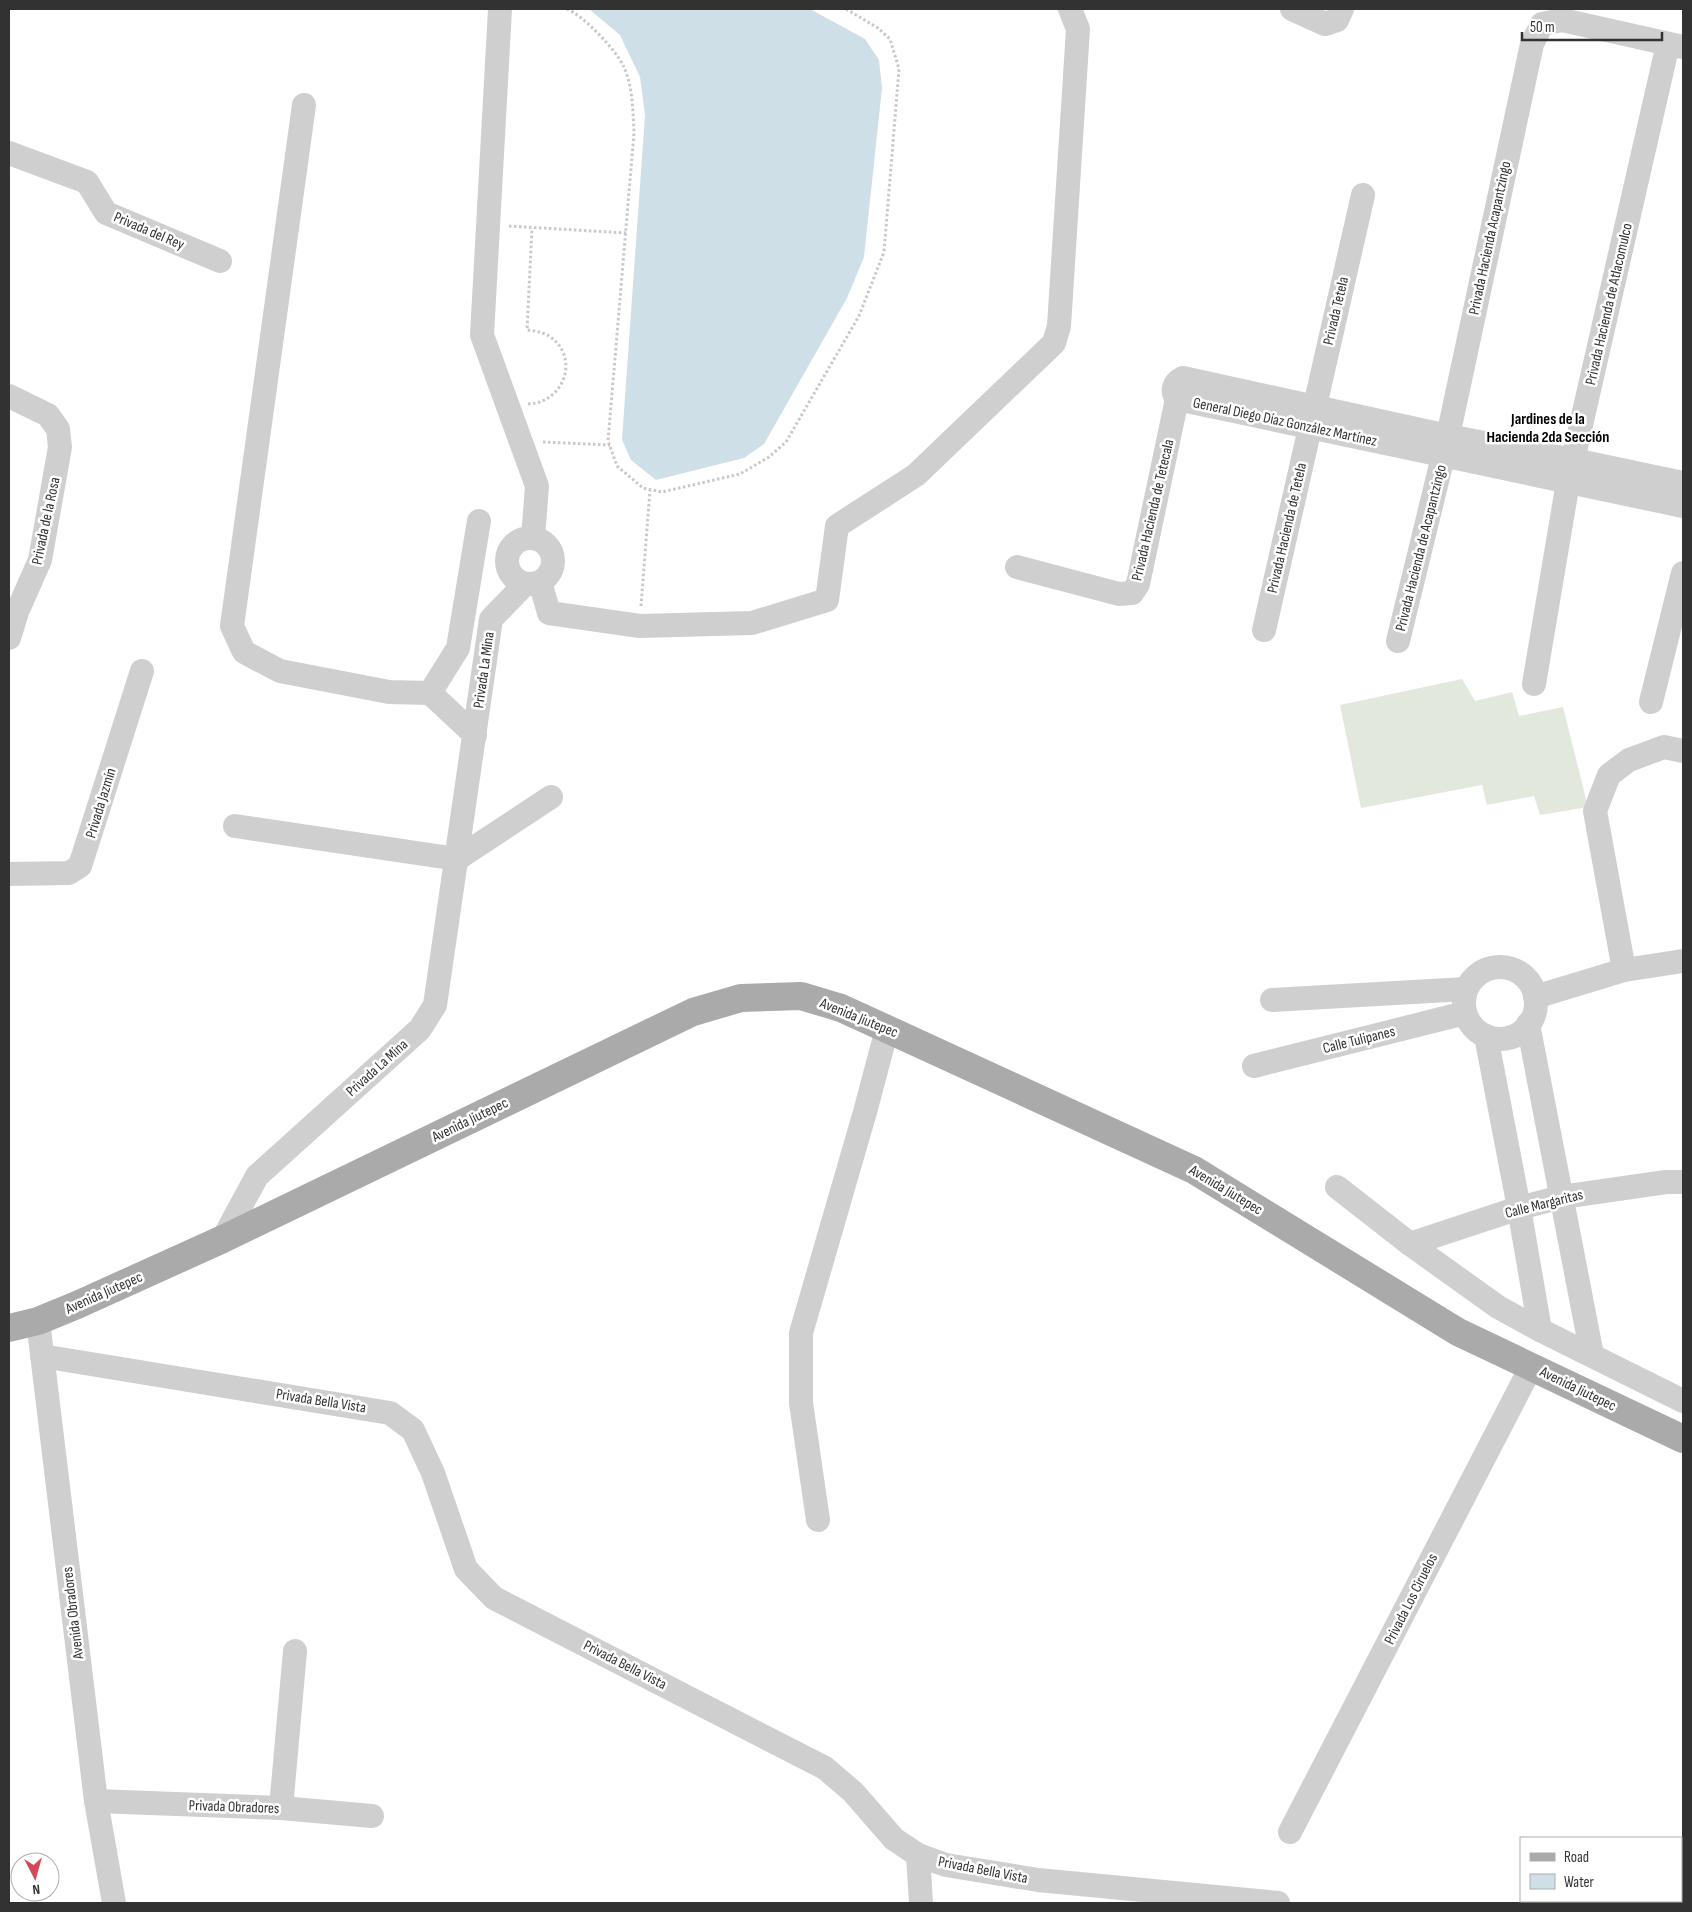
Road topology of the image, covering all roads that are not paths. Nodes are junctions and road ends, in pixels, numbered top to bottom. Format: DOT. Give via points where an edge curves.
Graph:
graph roads {
  1 [pos="500,9"];
  2 [pos="1070,9"];
  3 [pos="1292,9"];
  4 [pos="1342,9"];
  5 [pos="1676,45"];
  6 [pos="304,105"];
  7 [pos="9,153"];
  8 [pos="1362,195"];
  9 [pos="220,261"];
  10 [pos="9,396"];
  11 [pos="1177,399"];
  12 [pos="1312,417"];
  13 [pos="1446,446"];
  14 [pos="1571,471"];
  15 [pos="1683,483"];
  16 [pos="1683,506"];
  17 [pos="479,521"];
  18 [pos="533,538"];
  19 [pos="1017,567"];
  20 [pos="1683,573"];
  21 [pos="532,583"];
  22 [pos="13,612"];
  23 [pos="1264,630"];
  24 [pos="9,638"];
  25 [pos="1398,641"];
  26 [pos="142,670"];
  27 [pos="1534,684"];
  28 [pos="430,693"];
  29 [pos="1651,702"];
  30 [pos="475,735"];
  31 [pos="1683,751"];
  32 [pos="551,797"];
  33 [pos="235,826"];
  34 [pos="457,859"];
  35 [pos="9,874"];
  36 [pos="1683,961"];
  37 [pos="1624,970"];
  38 [pos="1466,989"];
  39 [pos="1535,998"];
  40 [pos="1272,1000"];
  41 [pos="1465,1013"];
  42 [pos="1528,1024"];
  43 [pos="887,1029"];
  44 [pos="1486,1036"];
  45 [pos="1254,1066"];
  46 [pos="1683,1182"];
  47 [pos="1337,1187"];
  48 [pos="1562,1197"];
  49 [pos="1519,1208"];
  50 [pos="223,1239"];
  51 [pos="1410,1244"];
  52 [pos="38,1321"];
  53 [pos="9,1328"];
  54 [pos="1540,1330"];
  55 [pos="1592,1355"];
  56 [pos="42,1356"];
  57 [pos="1531,1367"];
  58 [pos="1683,1401"];
  59 [pos="1683,1440"];
  60 [pos="818,1520"];
  61 [pos="295,1651"];
  62 [pos="96,1801"];
  63 [pos="281,1808"];
  64 [pos="372,1816"];
  65 [pos="1290,1832"];
  66 [pos="918,1856"];
  67 [pos="1169,1898"];
  68 [pos="1252,1902"];
  69 [pos="114,1903"];
  70 [pos="921,1903"];
  71 [pos="1278,1903"];
  1 -- 18 [label="street" via="482,335 537,486"];
  2 -- 21 [label="street" via="1078,29 1059,326 1054,343 916,475 837,526 828,600 752,623 640,626 549,614"];
  3 -- 4 [label="street" via="1325,24 1337,20"];
  5 -- 13 [label="street, Privada Hacienda Acapantzingo" via="1562,20 1542,24 1532,44"];
  5 -- 14 [label="street, Privada Hacienda de Atlacomulco"];
  6 -- 28 [label="street" via="232,626 244,652 280,671 389,692"];
  7 -- 9 [label="street, Privada del Rey" via="87,182 106,213"];
  8 -- 12 [label="street, Privada Tetela"];
  10 -- 22 [label="street, Privada de la Rosa" via="48,415 58,429 60,447 40,560"];
  11 -- 12 [label="street, General Diego Díaz González Martínez" via="1174,387 1183,378"];
  11 -- 19 [label="street, Privada Hacienda de Tetecala" via="1138,584 1132,593 1119,594"];
  12 -- 13 [label="street, General Diego Díaz González Martínez"];
  12 -- 23 [label="street, Privada Hacienda de Tetela"];
  13 -- 14 [label="street, General Diego Díaz González Martínez"];
  13 -- 25 [label="street, Privada Hacienda de Acapantzingo"];
  14 -- 15 [label="street, General Diego Díaz González Martínez"];
  14 -- 16 [label="street, General Diego Díaz González Martínez"];
  14 -- 27 [label="street, Privada Hacienda de Atlacomulco"];
  17 -- 28 [label="street" via="458,648"];
  18 -- 21 [label="street" via="544,542 553,563 547,577"];
  18 -- 21 [label="street" via="515,543 507,556 512,576"];
  20 -- 29 [label="street"];
  21 -- 30 [label="street, Privada La Mina" via="491,619"];
  22 -- 24 [label="street, Privada de la Rosa"];
  26 -- 35 [label="street, Privada Jazmín" via="80,866 69,873"];
  28 -- 30 [label="street"];
  30 -- 34 [label="street, Privada La Mina"];
  31 -- 37 [label="street" via="1664,747 1629,760 1609,775 1595,811"];
  32 -- 34 [label="street"];
  33 -- 34 [label="street"];
  34 -- 50 [label="street, Privada La Mina" via="435,1005 420,1029 257,1176"];
  36 -- 37 [label="street"];
  37 -- 39 [label="street"];
  38 -- 39 [label="street" via="1475,976 1489,968 1504,967 1519,972 1530,983"];
  38 -- 40 [label="street"];
  38 -- 41 [label="street"];
  39 -- 42 [label="street"];
  41 -- 44 [label="street" via="1477,1031"];
  41 -- 45 [label="street, Calle Tulipanes"];
  42 -- 44 [label="street" via="1522,1031 1504,1038"];
  42 -- 48 [label="street"];
  43 -- 50 [label="main road, Avenida Jiutepec" via="841,1008 801,996 740,998 693,1012"];
  43 -- 57 [label="main road, Avenida Jiutepec" via="1194,1170 1458,1332"];
  43 -- 60 [label="street" via="801,1333 801,1403"];
  44 -- 49 [label="street"];
  46 -- 48 [label="street, Calle Margaritas"];
  47 -- 51 [label="street"];
  48 -- 49 [label="street, Calle Margaritas"];
  48 -- 55 [label="street"];
  49 -- 51 [label="street, Calle Margaritas"];
  49 -- 54 [label="street"];
  50 -- 52 [label="main road, Avenida Jiutepec"];
  51 -- 54 [label="street" via="1498,1307"];
  52 -- 53 [label="main road, Avenida Jiutepec"];
  52 -- 56 [label="street, Avenida Obradores"];
  54 -- 55 [label="street"];
  55 -- 58 [label="street"];
  56 -- 62 [label="street, Avenida Obradores"];
  56 -- 66 [label="street, Privada Bella Vista" via="390,1413 413,1430 433,1473 466,1569 494,1598 825,1768 854,1792 894,1839"];
  57 -- 59 [label="main road, Avenida Jiutepec"];
  57 -- 65 [label="street, Privada Los Ciruelos"];
  61 -- 63 [label="street"];
  62 -- 63 [label="street, Privada Obradores"];
  62 -- 69 [label="street, Avenida Obradores"];
  63 -- 64 [label="street, Privada Obradores"];
  66 -- 67 [label="street, Privada Bella Vista" via="946,1865"];
  66 -- 70 [label="street"];
  67 -- 68 [label="street, Privada Bella Vista"];
  68 -- 71 [label="street, Privada Bella Vista"];
}
